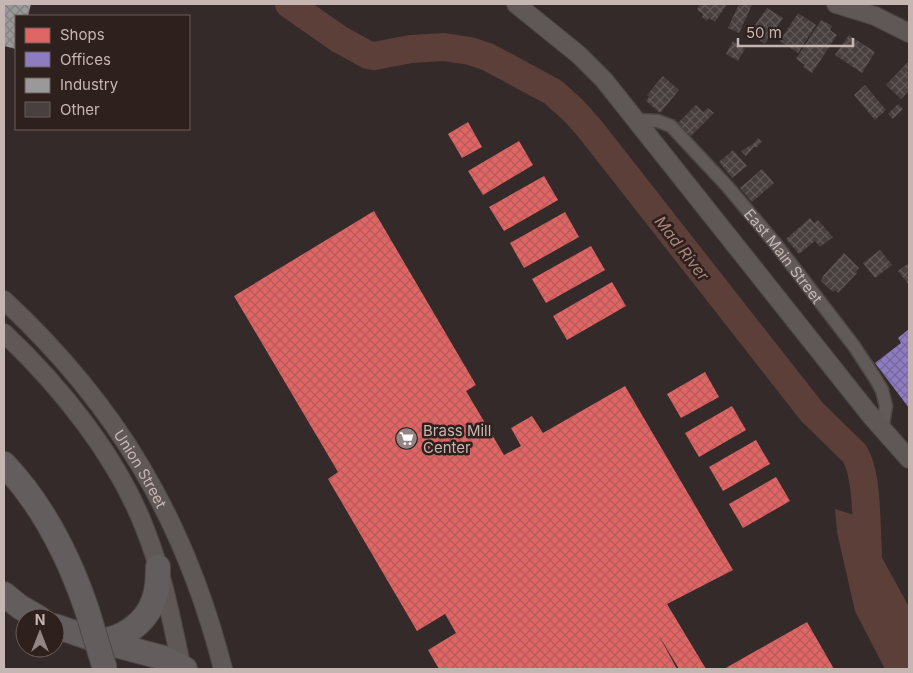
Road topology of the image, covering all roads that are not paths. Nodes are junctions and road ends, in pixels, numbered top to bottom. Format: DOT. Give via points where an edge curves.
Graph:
graph roads {
  1 [pos="516,4"];
  2 [pos="836,4"];
  3 [pos="909,33"];
  4 [pos="636,120"];
  5 [pos="4,300"];
  6 [pos="4,332"];
  7 [pos="882,430"];
  8 [pos="909,459"];
  9 [pos="4,464"];
  10 [pos="158,567"];
  11 [pos="4,594"];
  12 [pos="22,608"];
  13 [pos="65,629"];
  14 [pos="93,639"];
  15 [pos="105,669"];
  16 [pos="183,669"];
  17 [pos="223,669"];
  1 -- 4 [label="main road, East Main Street" via="588,63"];
  2 -- 3 [label="main road" via="886,20"];
  4 -- 7 [label="main road, East Main Street"];
  4 -- 7 [label="street, East Main Street" via="658,120 670,126 775,243 876,378 886,406"];
  5 -- 17 [label="main road, Union Street" via="86,386 145,473 187,558"];
  6 -- 10 [label="main road, Union Street" via="67,402 104,452 138,512"];
  7 -- 8 [label="main road, East Main Street"];
  9 -- 15 [label="highway, bridge" via="26,490 66,556"];
  10 -- 14 [label="highway" via="154,600 138,624 114,638"];
  10 -- 16 [label="main road, Union Street"];
  11 -- 12 [label="highway"];
  13 -- 14 [label="highway"];
  14 -- 16 [label="highway" via="164,658"];
}
